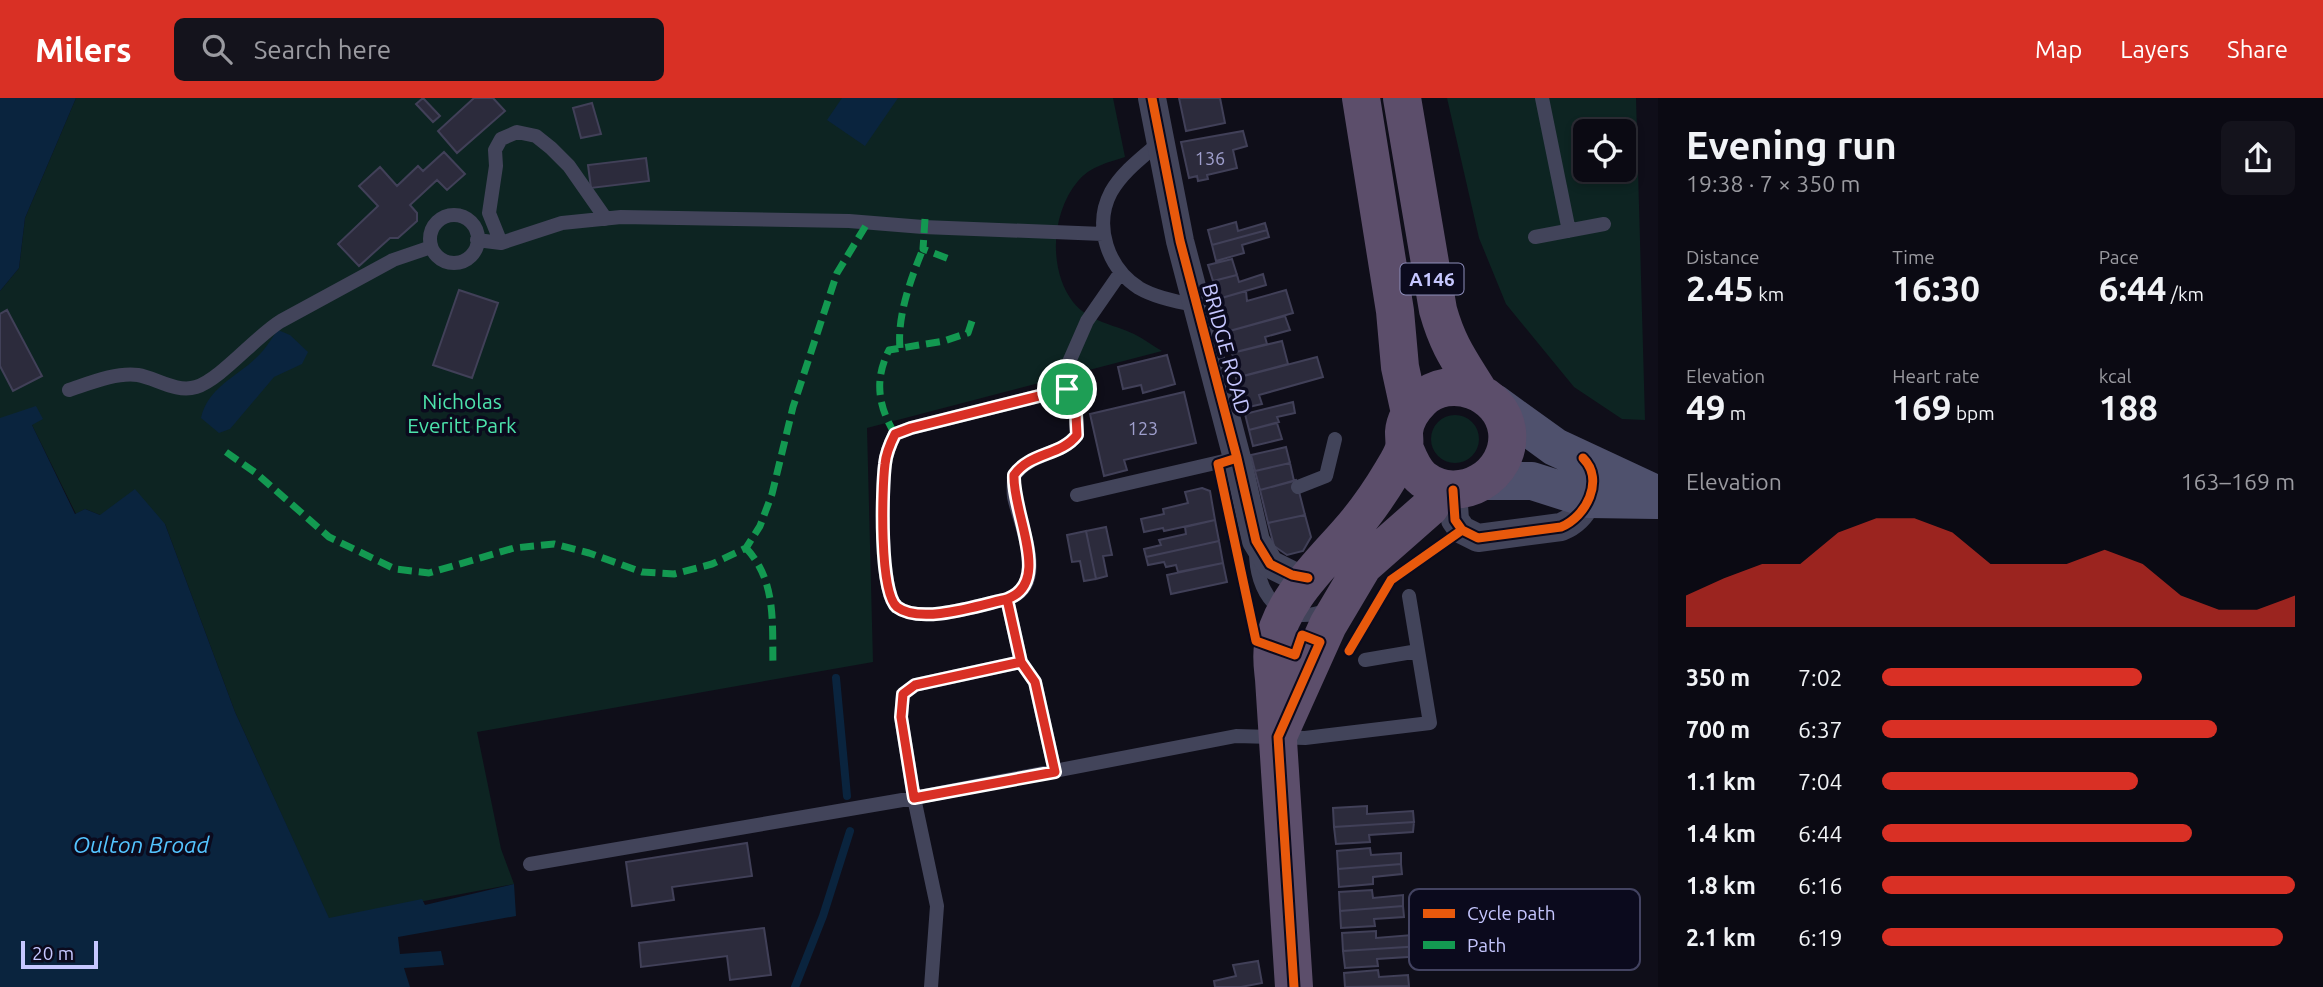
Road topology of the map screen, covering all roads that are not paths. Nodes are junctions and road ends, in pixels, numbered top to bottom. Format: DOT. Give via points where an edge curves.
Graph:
graph roads {
  1 [pos="1152,98"];
  2 [pos="1361,98"];
  3 [pos="1402,98"];
  4 [pos="1542,98"];
  5 [pos="1160,142"];
  6 [pos="606,219"];
  7 [pos="1604,224"];
  8 [pos="1569,231"];
  9 [pos="1103,234"];
  10 [pos="1535,237"];
  11 [pos="477,240"];
  12 [pos="500,243"];
  13 [pos="431,247"];
  14 [pos="1121,272"];
  15 [pos="1196,305"];
  16 [pos="1067,389"];
  17 [pos="69,390"];
  18 [pos="1486,398"];
  19 [pos="1407,430"];
  20 [pos="1335,439"];
  21 [pos="1237,458"];
  22 [pos="1583,458"];
  23 [pos="1459,486"];
  24 [pos="1298,487"];
  25 [pos="1077,495"];
  26 [pos="1658,497"];
  27 [pos="1589,499"];
  28 [pos="1256,541"];
  29 [pos="1308,578"];
  30 [pos="1409,596"];
  31 [pos="1007,599"];
  32 [pos="1338,606"];
  33 [pos="1287,611"];
  34 [pos="1418,651"];
  35 [pos="1365,660"];
  36 [pos="1021,662"];
  37 [pos="1278,737"];
  38 [pos="1055,772"];
  39 [pos="914,798"];
  40 [pos="530,864"];
  41 [pos="931,987"];
  42 [pos="1294,987"];
  1 -- 5 [label="street, BRIDGE ROAD"];
  2 -- 19 [label="highway, A146" via="1395,311"];
  3 -- 18 [label="highway, A146" via="1438,310 1457,360"];
  4 -- 8 [label="lane"];
  5 -- 9 [label="lane" via="1124,173 1111,193"];
  5 -- 15 [label="street, BRIDGE ROAD"];
  6 -- 9 [label="lane" via="849,221"];
  6 -- 12 [label="lane" via="562,223"];
  6 -- 12 [label="lane" via="551,148 536,136 517,132 501,139 495,150 489,213"];
  7 -- 8 [label="lane"];
  8 -- 10 [label="lane"];
  9 -- 14 [label="lane"];
  11 -- 12 [label="lane"];
  11 -- 13 [label="lane" via="471,255 458,262 442,260"];
  11 -- 13 [label="lane" via="474,225 454,214 434,225"];
  13 -- 17 [label="lane" via="394,260 281,321 196,387 181,388 137,375 113,376"];
  14 -- 15 [label="lane" via="1140,289"];
  14 -- 16 [label="lane" via="1087,321 1062,377"];
  15 -- 21 [label="street, BRIDGE ROAD"];
  16 -- 31 [label="lane" via="1077,435 1069,445 1030,459 1014,475 1013,494 1030,569 1028,584 1020,595"];
  16 -- 31 [label="lane" via="911,428 895,434 888,447 882,499 890,597 898,607 917,614"];
  18 -- 19 [label="highway" via="1460,386 1441,388 1423,398"];
  18 -- 22 [label="main road" via="1555,447"];
  18 -- 23 [label="highway" via="1507,429 1507,444 1496,471"];
  19 -- 23 [label="highway" via="1411,465 1423,479"];
  19 -- 29 [label="highway" via="1372,503"];
  20 -- 24 [label="lane" via="1326,476"];
  21 -- 25 [label="lane"];
  21 -- 28 [label="street, BRIDGE ROAD" via="1254,498"];
  22 -- 26 [label="main road"];
  22 -- 27 [label="street" via="1591,472"];
  23 -- 27 [label="main road" via="1532,481"];
  23 -- 27 [label="street" via="1455,520 1462,530 1478,538 1562,527 1574,522"];
  23 -- 32 [label="highway" via="1363,566"];
  26 -- 27 [label="main road"];
  28 -- 29 [label="street, BRIDGE ROAD" via="1270,564"];
  28 -- 33 [label="lane" via="1256,567 1263,591"];
  29 -- 33 [label="highway"];
  30 -- 34 [label="lane"];
  31 -- 36 [label="lane"];
  32 -- 33 [label="lane" via="1313,615"];
  32 -- 37 [label="highway"];
  33 -- 37 [label="highway" via="1273,648"];
  34 -- 35 [label="lane"];
  34 -- 37 [label="lane" via="1430,723"];
  36 -- 38 [label="lane" via="1035,682"];
  36 -- 39 [label="lane" via="915,685 903,694 901,717"];
  37 -- 38 [label="lane" via="1236,736"];
  37 -- 42 [label="highway"];
  38 -- 39 [label="lane"];
  39 -- 40 [label="lane"];
  39 -- 41 [label="lane" via="937,906"];
}
